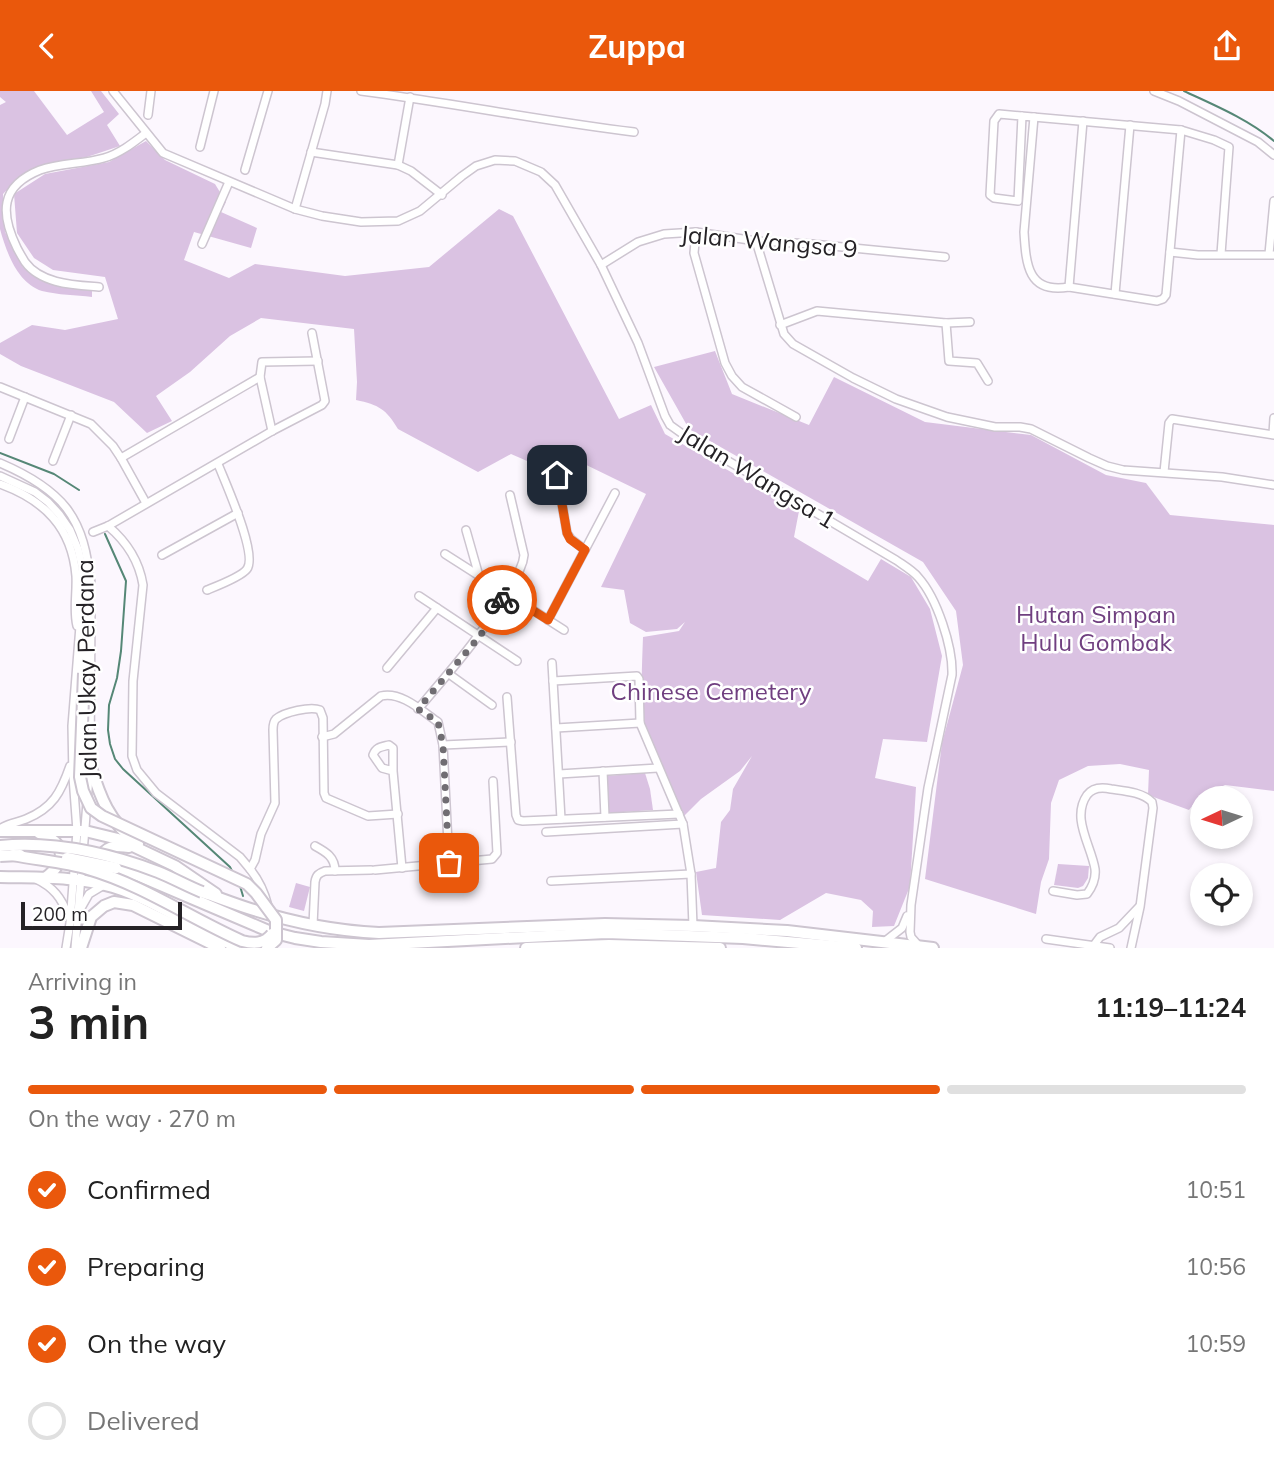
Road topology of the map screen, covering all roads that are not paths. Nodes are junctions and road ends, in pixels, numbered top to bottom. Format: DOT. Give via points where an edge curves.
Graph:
graph roads {
  1 [pos="113,91"];
  2 [pos="151,91"];
  3 [pos="214,91"];
  4 [pos="268,91"];
  5 [pos="327,91"];
  6 [pos="362,91"];
  7 [pos="1154,91"];
  8 [pos="410,97"];
  9 [pos="148,115"];
  10 [pos="1022,116"];
  11 [pos="1034,117"];
  12 [pos="1083,121"];
  13 [pos="1130,125"];
  14 [pos="1181,130"];
  15 [pos="634,132"];
  16 [pos="146,134"];
  17 [pos="200,147"];
  18 [pos="311,152"];
  19 [pos="1274,155"];
  20 [pos="398,165"];
  21 [pos="246,170"];
  22 [pos="229,182"];
  23 [pos="442,195"];
  24 [pos="1274,201"];
  25 [pos="295,209"];
  26 [pos="695,232"];
  27 [pos="756,241"];
  28 [pos="202,244"];
  29 [pos="1170,252"];
  30 [pos="1221,254"];
  31 [pos="1271,255"];
  32 [pos="945,257"];
  33 [pos="601,265"];
  34 [pos="99,287"];
  35 [pos="1069,287"];
  36 [pos="1115,294"];
  37 [pos="970,322"];
  38 [pos="946,323"];
  39 [pos="780,325"];
  40 [pos="312,333"];
  41 [pos="317,361"];
  42 [pos="260,377"];
  43 [pos="988,381"];
  44 [pos="0,387"];
  45 [pos="25,397"];
  46 [pos="71,415"];
  47 [pos="796,417"];
  48 [pos="1274,418"];
  49 [pos="272,431"];
  50 [pos="1273,434"];
  51 [pos="9,439"];
  52 [pos="121,458"];
  53 [pos="53,461"];
  54 [pos="0,463"];
  55 [pos="218,464"];
  56 [pos="0,469"];
  57 [pos="1164,473"];
  58 [pos="557,475"];
  59 [pos="0,476"];
  60 [pos="33,480"];
  61 [pos="0,484"];
  62 [pos="1274,485"];
  63 [pos="615,493"];
  64 [pos="510,495"];
  65 [pos="146,503"];
  66 [pos="238,513"];
  67 [pos="77,523"];
  68 [pos="108,526"];
  69 [pos="466,530"];
  70 [pos="93,532"];
  71 [pos="585,550"];
  72 [pos="87,551"];
  73 [pos="445,554"];
  74 [pos="162,555"];
  75 [pos="479,576"];
  76 [pos="89,581"];
  77 [pos="207,590"];
  78 [pos="507,594"];
  79 [pos="419,596"];
  80 [pos="437,608"];
  81 [pos="548,620"];
  82 [pos="79,630"];
  83 [pos="564,630"];
  84 [pos="480,636"];
  85 [pos="517,661"];
  86 [pos="552,663"];
  87 [pos="387,668"];
  88 [pos="449,674"];
  89 [pos="553,681"];
  90 [pos="508,697"];
  91 [pos="492,705"];
  92 [pos="418,709"];
  93 [pos="640,723"];
  94 [pos="556,728"];
  95 [pos="323,737"];
  96 [pos="511,742"];
  97 [pos="443,745"];
  98 [pos="73,759"];
  99 [pos="90,764"];
  100 [pos="658,768"];
  101 [pos="393,771"];
  102 [pos="603,771"];
  103 [pos="559,774"];
  104 [pos="493,781"];
  105 [pos="398,814"];
  106 [pos="679,814"];
  107 [pos="606,817"];
  108 [pos="561,819"];
  109 [pos="683,824"];
  110 [pos="0,830"];
  111 [pos="33,830"];
  112 [pos="81,831"];
  113 [pos="547,832"];
  114 [pos="0,846"];
  115 [pos="315,846"];
  116 [pos="136,848"];
  117 [pos="13,855"];
  118 [pos="154,855"];
  119 [pos="0,856"];
  120 [pos="449,863"];
  121 [pos="402,868"];
  122 [pos="250,869"];
  123 [pos="335,871"];
  124 [pos="691,874"];
  125 [pos="0,877"];
  126 [pos="39,878"];
  127 [pos="77,880"];
  128 [pos="551,881"];
  129 [pos="109,886"];
  130 [pos="261,891"];
  131 [pos="1053,891"];
  132 [pos="220,898"];
  133 [pos="911,905"];
  134 [pos="244,907"];
  135 [pos="1140,907"];
  136 [pos="277,917"];
  137 [pos="74,922"];
  138 [pos="313,925"];
  139 [pos="693,926"];
  140 [pos="277,929"];
  141 [pos="1046,939"];
  142 [pos="785,941"];
  143 [pos="884,942"];
  144 [pos="1094,945"];
  145 [pos="224,946"];
  146 [pos="919,946"];
  147 [pos="66,948"];
  148 [pos="75,948"];
  149 [pos="81,948"];
  150 [pos="240,948"];
  151 [pos="267,948"];
  152 [pos="526,948"];
  153 [pos="720,948"];
  154 [pos="770,948"];
  155 [pos="856,948"];
  156 [pos="933,948"];
  157 [pos="1110,948"];
  158 [pos="1131,948"];
  1 -- 16 [label="street, Jalan Wangsa 1"];
  2 -- 9 [label="street"];
  3 -- 17 [label="street"];
  4 -- 21 [label="street"];
  5 -- 18 [label="street"];
  6 -- 8 [label="street"];
  7 -- 19 [label="street" via="1258,142"];
  8 -- 15 [label="street"];
  8 -- 20 [label="street"];
  10 -- 10 [label="street" via="999,114 994,121 991,197 1018,201"];
  10 -- 11 [label="street"];
  11 -- 12 [label="street"];
  11 -- 35 [label="street" via="1024,232 1028,263 1031,275 1045,288"];
  12 -- 13 [label="street"];
  12 -- 35 [label="street"];
  13 -- 14 [label="street"];
  13 -- 36 [label="street"];
  14 -- 29 [label="street"];
  14 -- 30 [label="street" via="1229,147"];
  16 -- 22 [label="street, Jalan Wangsa 1" via="163,153"];
  16 -- 34 [label="street" via="105,158 41,170 19,181 6,197 3,215 26,264 42,277"];
  18 -- 20 [label="street"];
  18 -- 25 [label="street"];
  20 -- 23 [label="street"];
  22 -- 25 [label="street, Jalan Wangsa 1"];
  22 -- 28 [label="street"];
  23 -- 25 [label="street, Jalan Wangsa 1" via="398,221 348,220"];
  23 -- 33 [label="street, Jalan Wangsa 1" via="476,166 495,160 532,168 555,185"];
  24 -- 31 [label="street"];
  26 -- 27 [label="street, Jalan Wangsa 9"];
  26 -- 33 [label="street, Jalan Wangsa 9" via="638,242"];
  26 -- 47 [label="street" via="694,253 732,376 742,387"];
  27 -- 32 [label="street, Jalan Wangsa 9"];
  27 -- 39 [label="street"];
  29 -- 30 [label="street"];
  29 -- 36 [label="street" via="1163,299"];
  30 -- 31 [label="street"];
  33 -- 133 [label="street, Jalan Wangsa 1" via="670,425 896,560 917,576 933,601 949,645 952,675 928,788"];
  35 -- 36 [label="street"];
  37 -- 38 [label="street"];
  38 -- 39 [label="street" via="817,311"];
  38 -- 43 [label="street" via="949,361 976,362"];
  39 -- 57 [label="street" via="793,344 896,399 947,417 1031,429 1107,466"];
  40 -- 41 [label="street"];
  41 -- 42 [label="street" via="264,361"];
  41 -- 49 [label="street" via="325,401"];
  42 -- 49 [label="street"];
  42 -- 52 [label="street"];
  44 -- 45 [label="street"];
  45 -- 46 [label="street"];
  45 -- 51 [label="street"];
  46 -- 52 [label="street" via="91,424"];
  46 -- 53 [label="street"];
  48 -- 50 [label="street"];
  49 -- 55 [label="street"];
  50 -- 57 [label="street" via="1172,419"];
  52 -- 65 [label="street"];
  54 -- 60 [label="street, Jalan Ukay Perdana"];
  55 -- 65 [label="street"];
  55 -- 66 [label="street"];
  56 -- 60 [label="street"];
  57 -- 62 [label="street"];
  58 -- 71 [label="street" via="567,533"];
  59 -- 82 [label="street, Jalan Ukay Perdana" via="48,502 70,530 82,566"];
  60 -- 67 [label="street, Jalan Ukay Perdana" via="54,495"];
  61 -- 82 [label="street" via="33,499 64,534 74,562"];
  63 -- 71 [label="street"];
  64 -- 78 [label="street" via="524,555"];
  65 -- 68 [label="street"];
  66 -- 74 [label="street"];
  66 -- 77 [label="street" via="249,552 247,569"];
  67 -- 70 [label="street"];
  67 -- 72 [label="street, Jalan Ukay Perdana"];
  68 -- 70 [label="street"];
  68 -- 122 [label="street" via="132,550 143,585 133,681 132,757 137,770 156,793"];
  69 -- 75 [label="street"];
  70 -- 72 [label="street"];
  71 -- 81 [label="street"];
  72 -- 76 [label="street, Jalan Ukay Perdana"];
  73 -- 75 [label="street"];
  75 -- 78 [label="street"];
  76 -- 99 [label="street, Jalan Ukay Perdana"];
  76 -- 140 [label="highway, bridge" via="80,776 91,808 247,884 276,921"];
  78 -- 81 [label="street"];
  78 -- 84 [label="street"];
  79 -- 80 [label="street"];
  80 -- 84 [label="street"];
  80 -- 87 [label="street"];
  81 -- 83 [label="street"];
  82 -- 98 [label="street, Jalan Ukay Perdana"];
  84 -- 85 [label="street"];
  84 -- 88 [label="street"];
  86 -- 89 [label="street"];
  88 -- 91 [label="street"];
  88 -- 92 [label="street"];
  89 -- 93 [label="street" via="637,676"];
  89 -- 94 [label="street"];
  90 -- 96 [label="street"];
  92 -- 95 [label="street" via="388,694 334,734"];
  92 -- 97 [label="street" via="438,722"];
  93 -- 94 [label="street"];
  93 -- 100 [label="street"];
  94 -- 103 [label="street"];
  95 -- 105 [label="street" via="326,798 368,816"];
  95 -- 122 [label="street" via="320,710 313,708 274,722 275,803"];
  96 -- 97 [label="street"];
  96 -- 108 [label="street" via="518,820"];
  97 -- 120 [label="street"];
  98 -- 110 [label="street" via="49,806"];
  98 -- 112 [label="street, Jalan Ukay Perdana"];
  99 -- 112 [label="street, Jalan Ukay Perdana"];
  99 -- 118 [label="highway" via="116,824"];
  100 -- 102 [label="street"];
  100 -- 106 [label="street"];
  101 -- 105 [label="street"];
  102 -- 103 [label="street"];
  102 -- 107 [label="street"];
  103 -- 108 [label="street"];
  104 -- 120 [label="street" via="498,853 492,859"];
  105 -- 121 [label="street"];
  106 -- 107 [label="street"];
  106 -- 109 [label="street"];
  107 -- 108 [label="street"];
  109 -- 113 [label="street"];
  109 -- 124 [label="street"];
  110 -- 111 [label="highway"];
  111 -- 112 [label="highway"];
  111 -- 126 [label="highway" via="53,839 60,851 59,865"];
  112 -- 116 [label="highway"];
  112 -- 127 [label="street"];
  114 -- 132 [label="highway, bridge" via="44,845 116,858"];
  115 -- 123 [label="street" via="332,857"];
  116 -- 118 [label="highway"];
  116 -- 129 [label="highway" via="113,846 100,858 101,876"];
  117 -- 119 [label="highway, bridge"];
  117 -- 140 [label="highway, bridge" via="113,878 242,941 267,940"];
  117 -- 142 [label="highway, bridge" via="92,862 136,875 271,932 321,942 369,945 606,933"];
  118 -- 132 [label="highway"];
  120 -- 121 [label="street"];
  121 -- 123 [label="street"];
  122 -- 130 [label="street"];
  123 -- 138 [label="street" via="316,877"];
  124 -- 128 [label="street"];
  124 -- 139 [label="street"];
  125 -- 126 [label="highway"];
  126 -- 127 [label="highway"];
  126 -- 137 [label="street" via="57,893"];
  127 -- 129 [label="highway"];
  127 -- 137 [label="street"];
  129 -- 137 [label="street" via="89,894"];
  129 -- 145 [label="highway" via="148,902"];
  130 -- 134 [label="street" via="258,902"];
  130 -- 136 [label="street"];
  131 -- 135 [label="street" via="1087,894 1092,887 1095,868 1083,828 1083,802 1090,791 1101,787 1152,801"];
  132 -- 134 [label="highway"];
  133 -- 143 [label="street, Jalan Wangsa 1" via="902,928"];
  133 -- 146 [label="street, Jalan Wangsa 1" via="909,932"];
  134 -- 136 [label="highway"];
  135 -- 144 [label="street"];
  135 -- 158 [label="street"];
  136 -- 138 [label="highway"];
  137 -- 147 [label="street"];
  137 -- 148 [label="street"];
  138 -- 139 [label="highway" via="379,933 605,924"];
  139 -- 143 [label="highway"];
  140 -- 151 [label="highway, bridge"];
  141 -- 144 [label="street"];
  142 -- 154 [label="highway"];
  142 -- 155 [label="highway"];
  143 -- 146 [label="highway"];
  144 -- 157 [label="street"];
  145 -- 149 [label="highway" via="133,905 114,902 92,917"];
  145 -- 150 [label="highway"];
  146 -- 156 [label="highway"];
  152 -- 153 [label="highway"];
}
